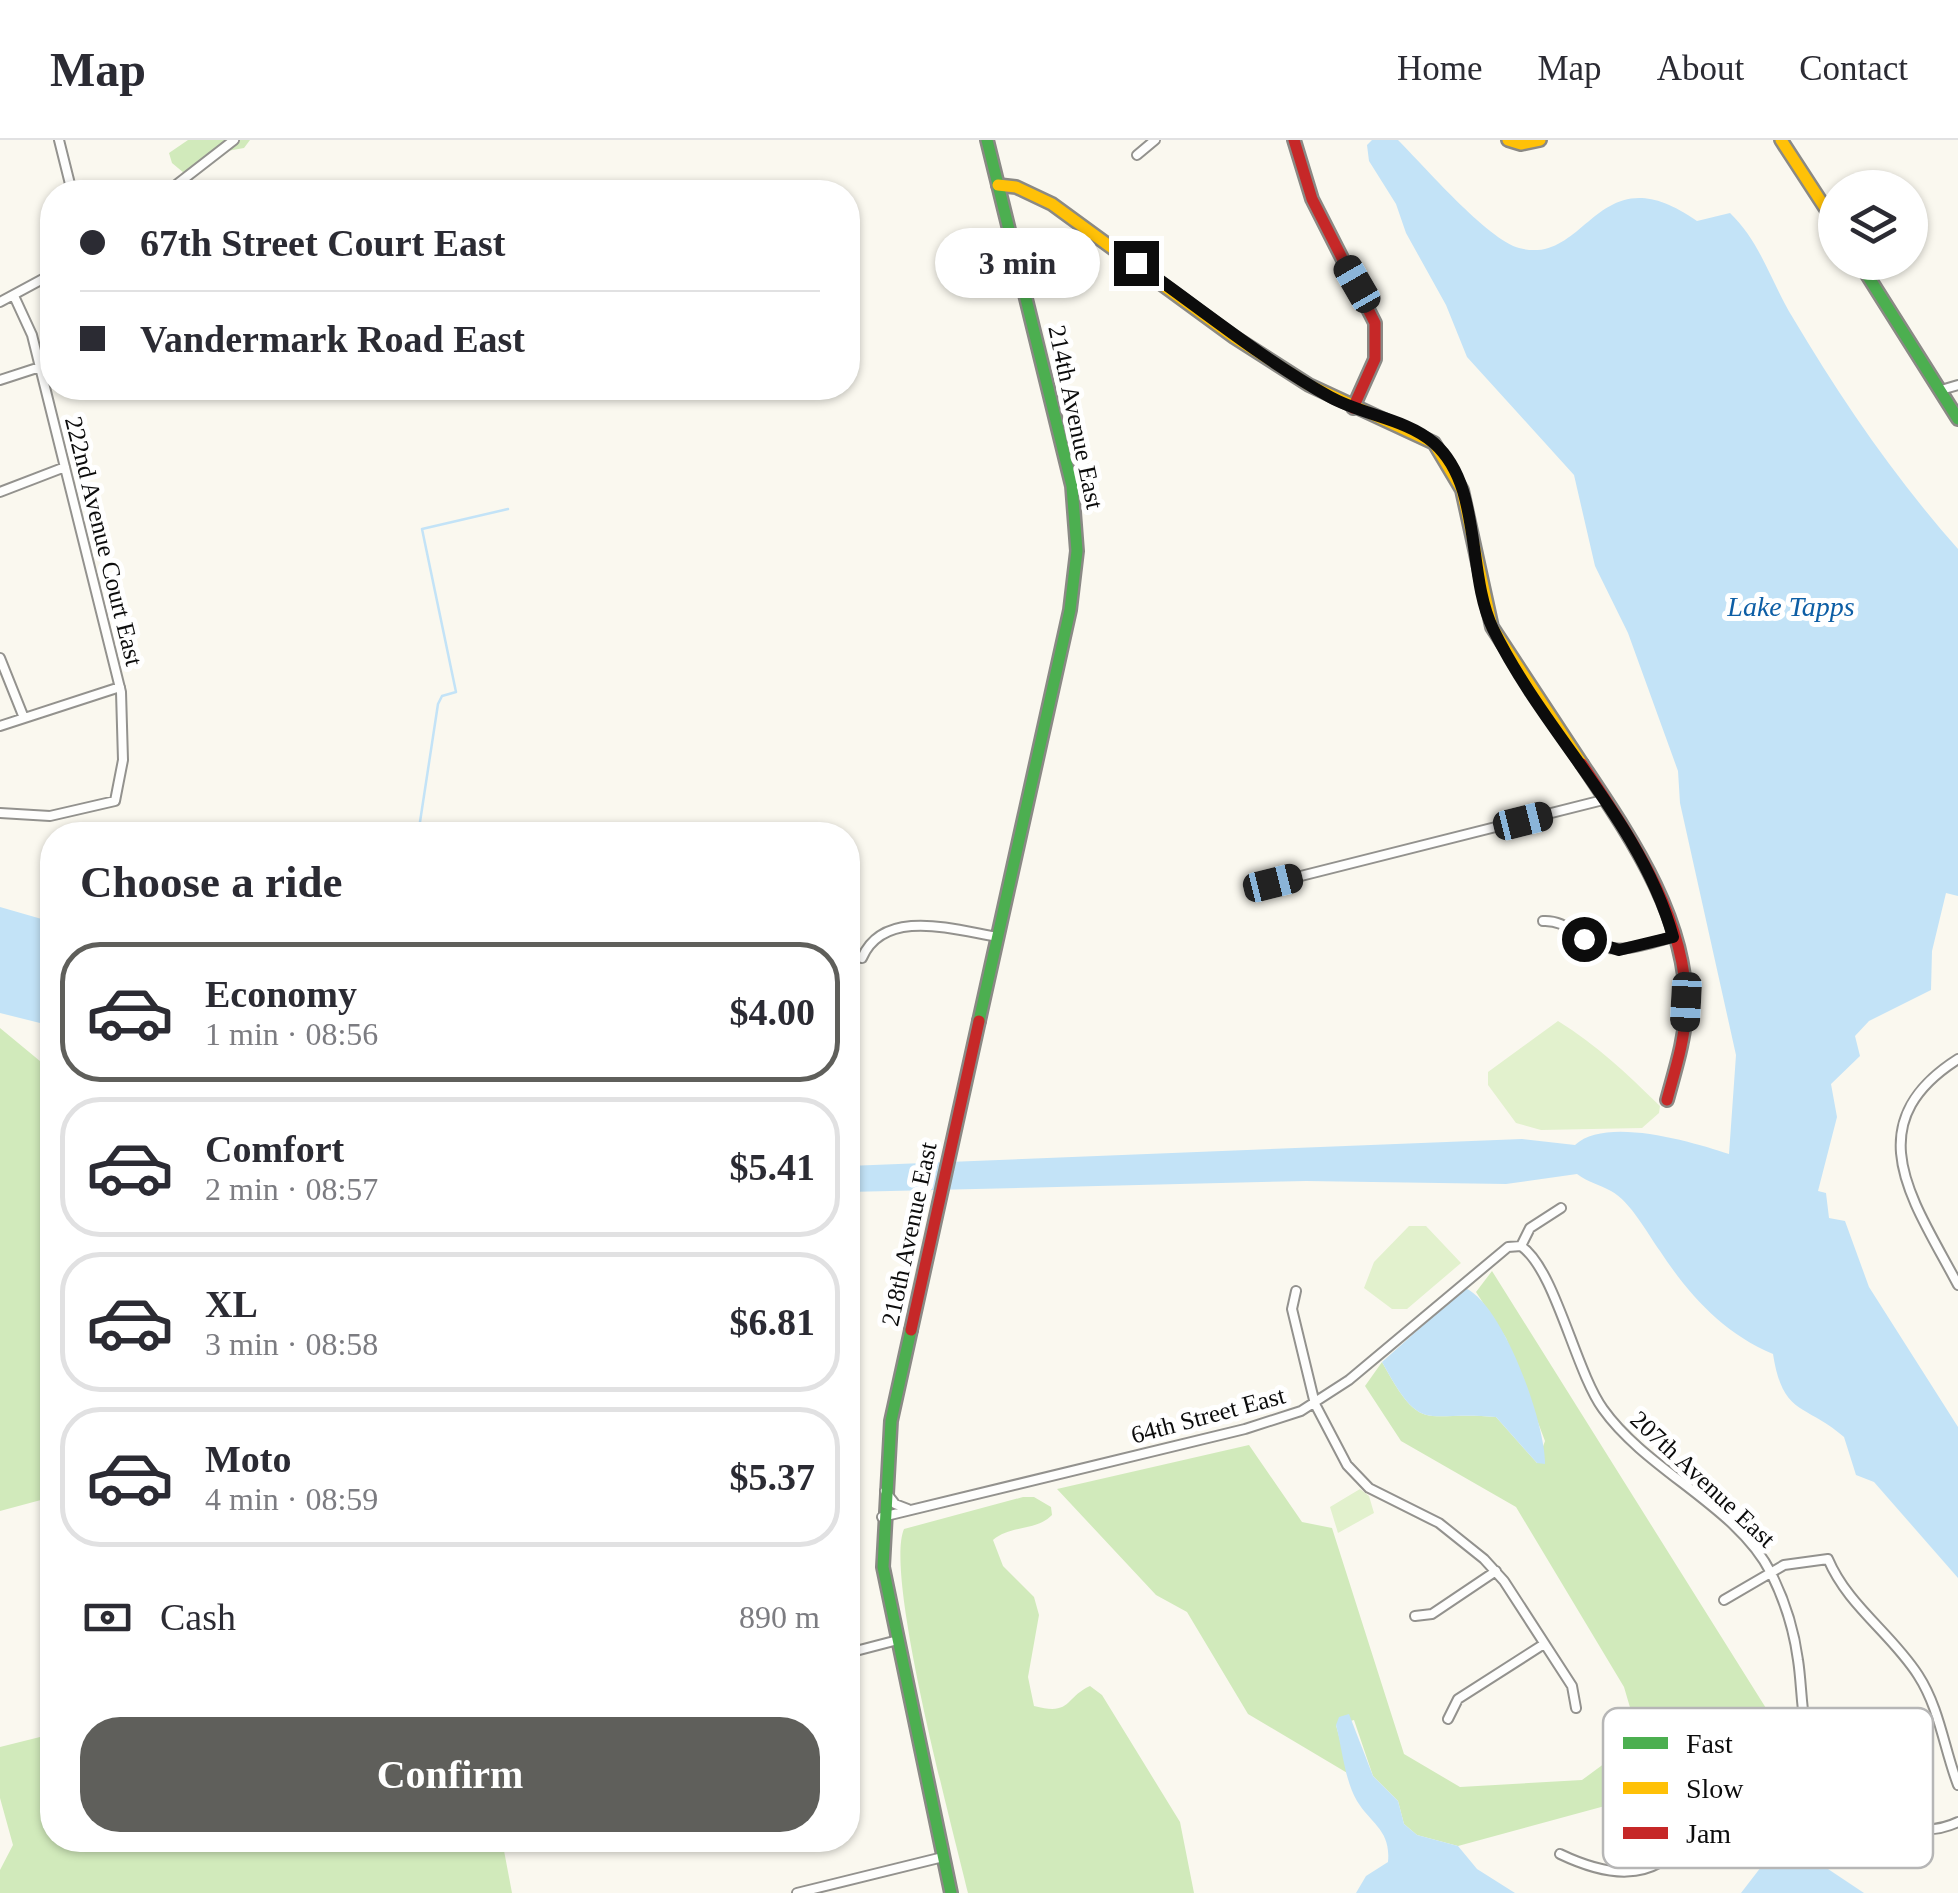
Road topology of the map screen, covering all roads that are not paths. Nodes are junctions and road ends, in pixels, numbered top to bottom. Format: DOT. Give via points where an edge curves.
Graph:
graph roads {
  1 [pos="58,140"];
  2 [pos="234,140"];
  3 [pos="987,140"];
  4 [pos="1155,140"];
  5 [pos="1294,140"];
  6 [pos="1508,140"];
  7 [pos="1540,140"];
  8 [pos="1781,140"];
  9 [pos="1137,155"];
  10 [pos="69,180"];
  11 [pos="182,180"];
  12 [pos="998,186"];
  13 [pos="1818,197"];
  14 [pos="1871,280"];
  15 [pos="40,281"];
  16 [pos="14,296"];
  17 [pos="0,302"];
  18 [pos="40,367"];
  19 [pos="0,380"];
  20 [pos="1958,385"];
  21 [pos="1941,390"];
  22 [pos="48,400"];
  23 [pos="1353,408"];
  24 [pos="1958,419"];
  25 [pos="65,467"];
  26 [pos="0,492"];
  27 [pos="1073,588"];
  28 [pos="0,658"];
  29 [pos="120,687"];
  30 [pos="24,718"];
  31 [pos="0,726"];
  32 [pos="1603,800"];
  33 [pos="0,813"];
  34 [pos="1273,883"];
  35 [pos="1543,921"];
  36 [pos="998,937"];
  37 [pos="1673,937"];
  38 [pos="862,958"];
  39 [pos="1958,1059"];
  40 [pos="1667,1100"];
  41 [pos="1561,1208"];
  42 [pos="1521,1246"];
  43 [pos="1958,1285"];
  44 [pos="1296,1291"];
  45 [pos="1315,1404"];
  46 [pos="884,1489"];
  47 [pos="917,1510"];
  48 [pos="882,1518"];
  49 [pos="1770,1571"];
  50 [pos="1496,1572"];
  51 [pos="1724,1600"];
  52 [pos="1415,1616"];
  53 [pos="894,1641"];
  54 [pos="1544,1644"];
  55 [pos="860,1650"];
  56 [pos="1576,1708"];
  57 [pos="1804,1708"];
  58 [pos="1448,1719"];
  59 [pos="1958,1785"];
  60 [pos="1958,1822"];
  61 [pos="1933,1830"];
  62 [pos="1560,1854"];
  63 [pos="943,1857"];
  64 [pos="1647,1868"];
  65 [pos="797,1893"];
  66 [pos="951,1893"];
  1 -- 10 [label="street"];
  2 -- 11 [label="street"];
  3 -- 12 [label="street, 214th Avenue East"];
  4 -- 9 [label="street"];
  5 -- 23 [label="street" via="1318,211 1375,323 1376,359"];
  6 -- 7 [label="street"];
  8 -- 13 [label="street"];
  12 -- 23 [label="street" via="1052,204 1279,365"];
  12 -- 27 [label="street, 214th Avenue East" via="1069,469"];
  14 -- 21 [label="street"];
  15 -- 16 [label="street"];
  16 -- 17 [label="street"];
  16 -- 18 [label="street, 222nd Avenue Court East"];
  18 -- 19 [label="street"];
  20 -- 21 [label="street"];
  21 -- 24 [label="street"];
  22 -- 25 [label="street, 222nd Avenue Court East"];
  23 -- 32 [label="street" via="1422,435 1450,463 1492,627"];
  25 -- 26 [label="street"];
  25 -- 29 [label="street, 222nd Avenue Court East"];
  27 -- 36 [label="street, 218th Avenue East"];
  28 -- 30 [label="street"];
  29 -- 30 [label="street"];
  29 -- 33 [label="street, 222nd Avenue Court East" via="124,748 115,801 50,816"];
  30 -- 31 [label="street"];
  32 -- 34 [label="street"];
  32 -- 37 [label="street" via="1645,868"];
  35 -- 37 [label="street" via="1612,950"];
  36 -- 38 [label="street" via="905,927 868,944"];
  36 -- 46 [label="street, 218th Avenue East" via="891,1421"];
  37 -- 40 [label="street" via="1686,1002"];
  39 -- 43 [label="street" via="1915,1099 1898,1141 1911,1192"];
  41 -- 42 [label="street, 64th Street East" via="1530,1228"];
  42 -- 45 [label="street, 64th Street East" via="1508,1247"];
  42 -- 49 [label="street, 207th Avenue East" via="1614,1424 1732,1526"];
  44 -- 45 [label="street" via="1292,1309"];
  45 -- 47 [label="street, 64th Street East" via="1246,1429"];
  45 -- 50 [label="street" via="1357,1478 1456,1534"];
  46 -- 47 [label="street" via="898,1506"];
  46 -- 48 [label="street, 218th Avenue East"];
  47 -- 48 [label="street, 64th Street East"];
  48 -- 53 [label="street, 218th Avenue East"];
  49 -- 51 [label="street"];
  49 -- 57 [label="street, 207th Avenue East" via="1794,1635"];
  49 -- 59 [label="street" via="1798,1560 1828,1559 1836,1580 1917,1673"];
  50 -- 52 [label="street" via="1432,1614"];
  50 -- 54 [label="street"];
  53 -- 55 [label="street"];
  53 -- 63 [label="street, 218th Avenue East"];
  54 -- 56 [label="street" via="1572,1686"];
  54 -- 58 [label="street" via="1458,1699"];
  60 -- 61 [label="street"];
  62 -- 64 [label="street" via="1600,1872"];
  63 -- 65 [label="street"];
  63 -- 66 [label="street, 218th Avenue East"];
}
